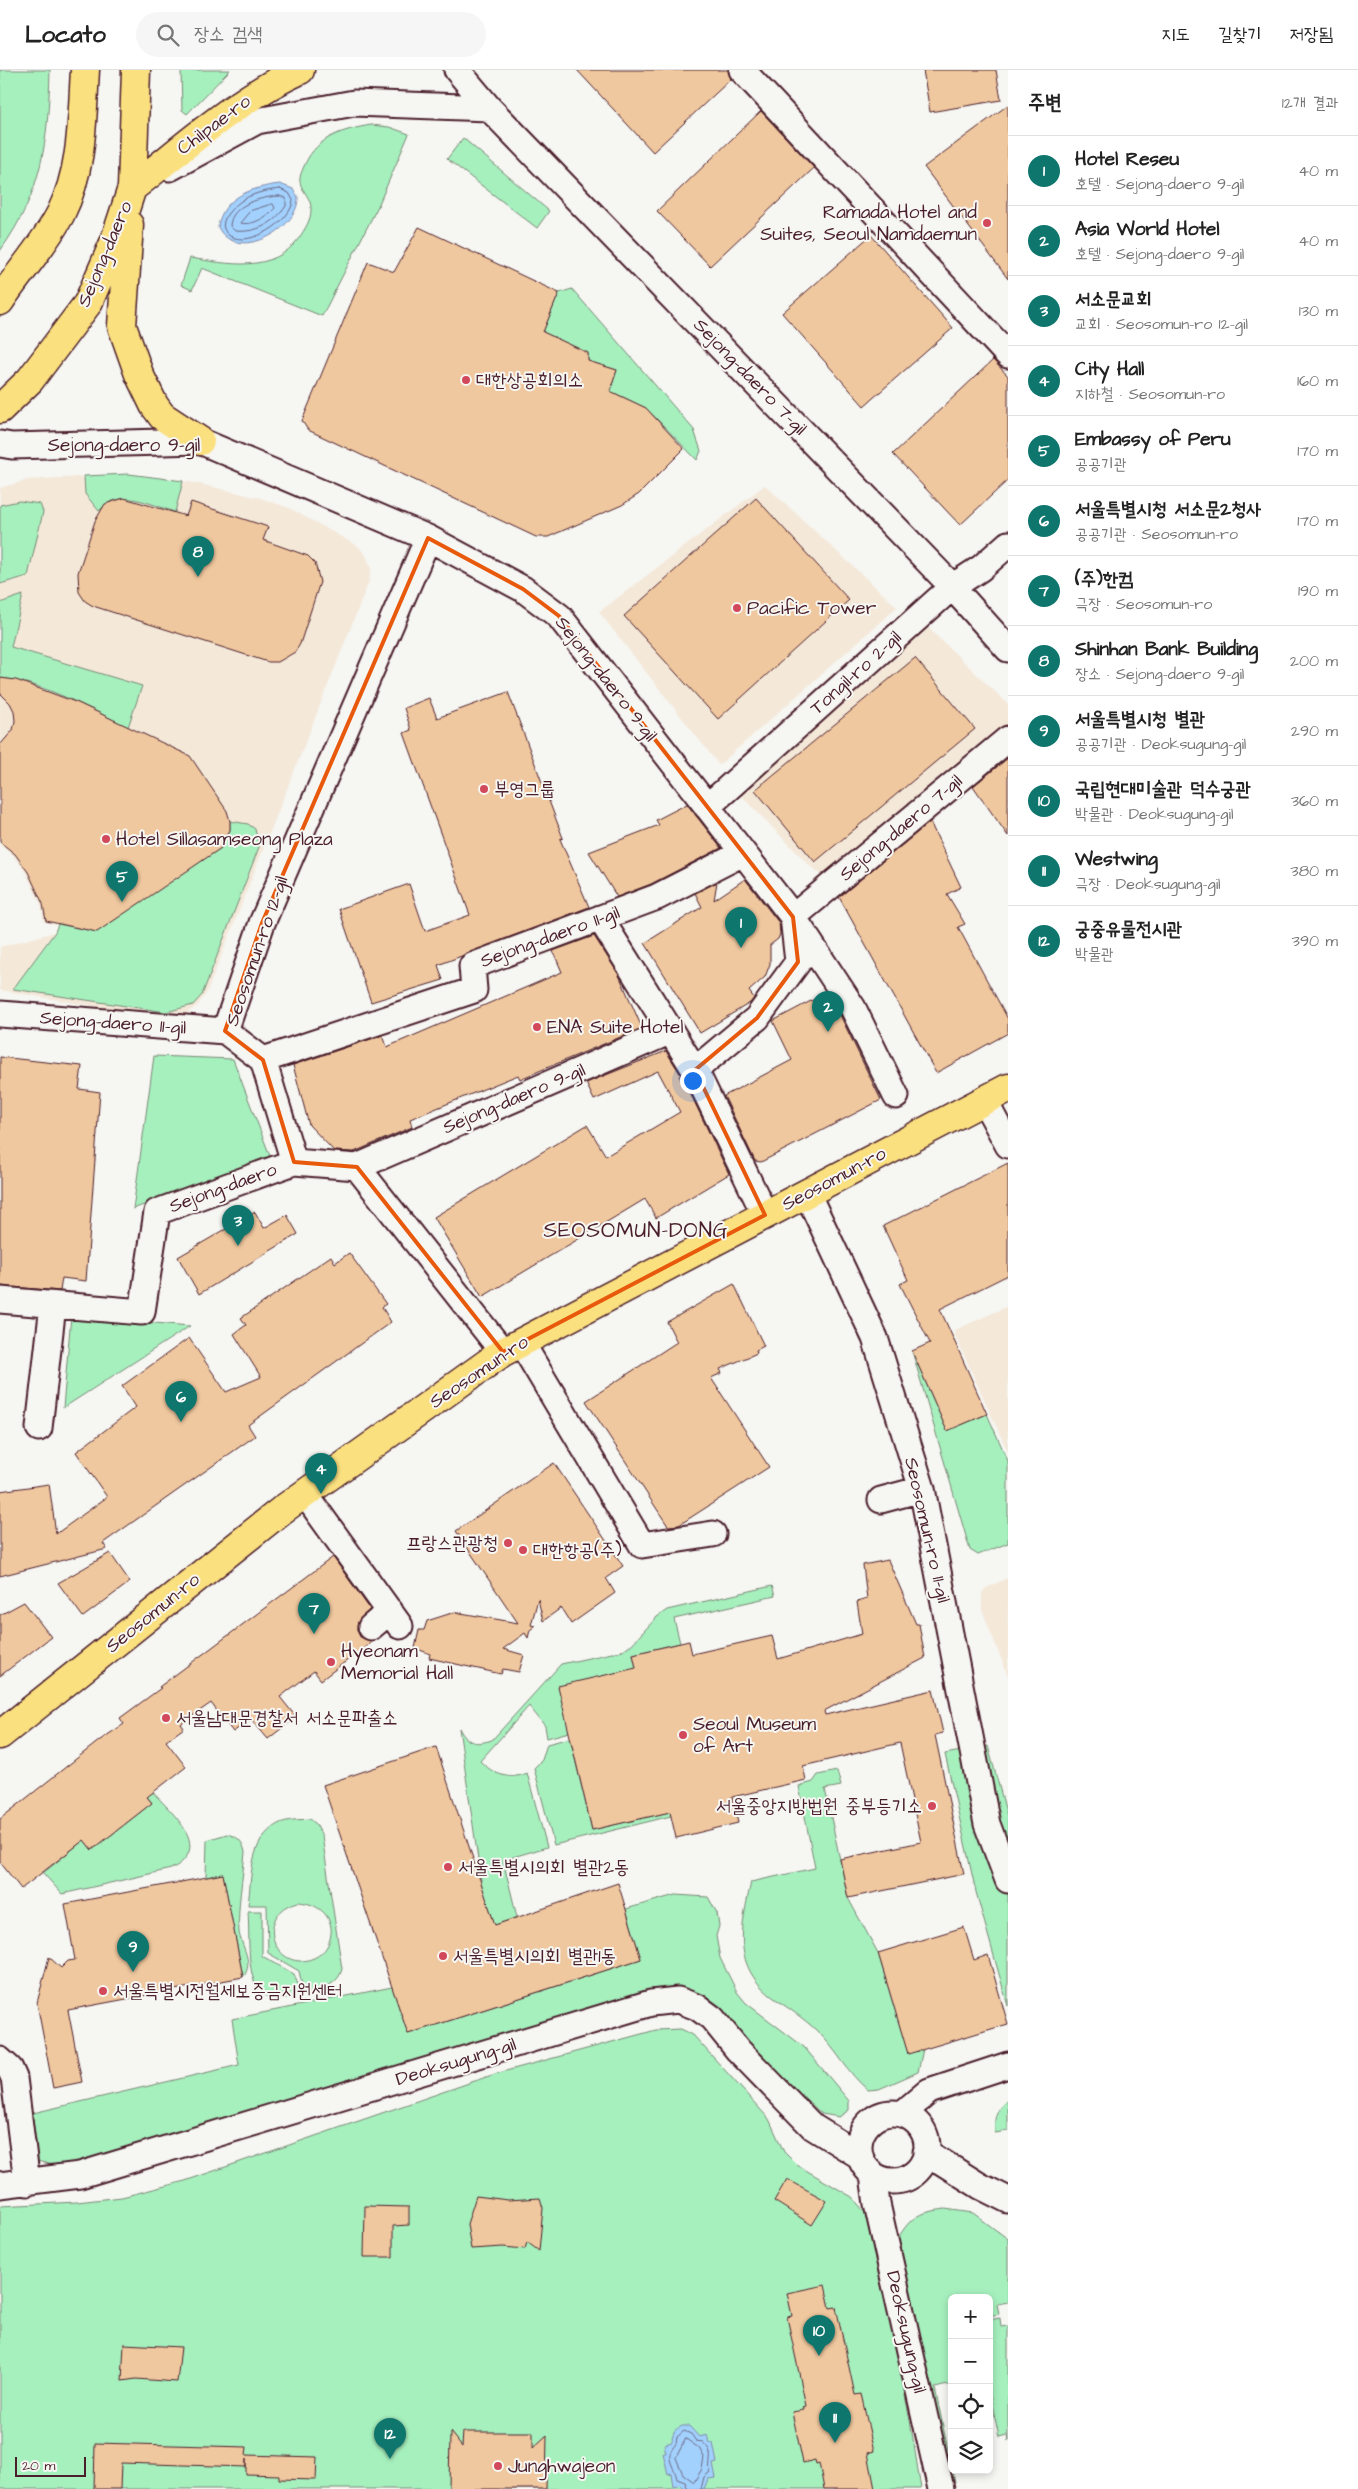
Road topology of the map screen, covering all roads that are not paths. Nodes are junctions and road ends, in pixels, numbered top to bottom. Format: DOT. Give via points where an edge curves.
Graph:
graph roads {
  1 [pos="84,70"];
  2 [pos="136,70"];
  3 [pos="300,70"];
  4 [pos="457,70"];
  5 [pos="742,70"];
  6 [pos="489,108"];
  7 [pos="132,188"];
  8 [pos="21,270"];
  9 [pos="0,293"];
  10 [pos="0,302"];
  11 [pos="1008,355"];
  12 [pos="0,409"];
  13 [pos="200,441"];
  14 [pos="0,444"];
  15 [pos="428,538"];
  16 [pos="1008,544"];
  17 [pos="952,587"];
  18 [pos="1008,649"];
  19 [pos="1008,739"];
  20 [pos="707,807"];
  21 [pos="743,854"];
  22 [pos="794,917"];
  23 [pos="600,918"];
  24 [pos="0,1014"];
  25 [pos="226,1031"];
  26 [pos="671,1031"];
  27 [pos="263,1060"];
  28 [pos="696,1070"];
  29 [pos="996,1094"];
  30 [pos="896,1096"];
  31 [pos="1008,1145"];
  32 [pos="294,1162"];
  33 [pos="357,1167"];
  34 [pos="807,1193"];
  35 [pos="765,1215"];
  36 [pos="0,1300"];
  37 [pos="53,1305"];
  38 [pos="512,1347"];
  39 [pos="39,1428"];
  40 [pos="922,1489"];
  41 [pos="305,1494"];
  42 [pos="881,1500"];
  43 [pos="713,1534"];
  44 [pos="387,1621"];
  45 [pos="0,1735"];
  46 [pos="1008,1880"];
  47 [pos="0,2060"];
  48 [pos="1008,2064"];
  49 [pos="902,2114"];
  50 [pos="926,2152"];
  51 [pos="866,2165"];
  52 [pos="27,2183"];
  53 [pos="0,2185"];
  54 [pos="1008,2200"];
  55 [pos="941,2489"];
  1 -- 8 [label="main road" via="81,145 73,179 60,213"];
  2 -- 7 [label="main road, Sejong-daero"];
  3 -- 7 [label="main road, Chilpae-ro" via="244,101"];
  4 -- 6 [label="street, Sejong-daero 7-gil"];
  5 -- 11 [label="street"];
  6 -- 7 [label="street" via="354,103 257,121"];
  6 -- 17 [label="street, Sejong-daero 7-gil"];
  7 -- 12 [label="main road, Sejong-daero" via="114,243 88,303 30,380"];
  7 -- 13 [label="main road" via="122,326 139,374 158,411"];
  8 -- 9 [label="main road"];
  8 -- 10 [label="main road"];
  13 -- 14 [label="street, Sejong-daero 9-gil"];
  13 -- 15 [label="street, Sejong-daero 9-gil"];
  15 -- 20 [label="street, Sejong-daero 9-gil" via="523,588 559,616"];
  15 -- 25 [label="street, Seosomun-ro 12-gil" via="262,923"];
  16 -- 17 [label="street, Tongil-ro 2-gil" via="981,568"];
  17 -- 18 [label="street, Sejong-daero 7-gil"];
  17 -- 20 [label="street, Tongil-ro 2-gil"];
  19 -- 22 [label="street, Sejong-daero 7-gil"];
  20 -- 21 [label="street, Sejong-daero 9-gil"];
  21 -- 22 [label="street, Sejong-daero 9-gil"];
  21 -- 23 [label="street, Sejong-daero 11-gil" via="657,898"];
  22 -- 28 [label="street" via="798,962 757,1018"];
  22 -- 30 [label="street, Sejong-daero 9-gil" via="853,1008"];
  23 -- 26 [label="street"];
  23 -- 27 [label="street, Sejong-daero 11-gil" via="472,966 474,990"];
  24 -- 25 [label="street, Sejong-daero 11-gil"];
  25 -- 27 [label="street, Seosomun-ro 12-gil"];
  26 -- 28 [label="street"];
  26 -- 33 [label="street, Sejong-daero 9-gil"];
  27 -- 32 [label="street"];
  28 -- 35 [label="street"];
  29 -- 31 [label="street"];
  29 -- 34 [label="main road, Seosomun-ro"];
  32 -- 33 [label="street"];
  32 -- 37 [label="street, Sejong-daero" via="157,1212 142,1312"];
  33 -- 38 [label="street"];
  34 -- 35 [label="main road, Seosomun-ro"];
  34 -- 40 [label="street, Seosomun-ro 11-gil" via="875,1338"];
  35 -- 38 [label="main road, Seosomun-ro"];
  36 -- 37 [label="street, Sejong-daero"];
  37 -- 39 [label="street"];
  38 -- 41 [label="main road, Seosomun-ro"];
  38 -- 43 [label="street" via="642,1545"];
  40 -- 42 [label="street"];
  40 -- 46 [label="street, Seosomun-ro 11-gil" via="987,1824"];
  41 -- 44 [label="street"];
  41 -- 45 [label="main road, Seosomun-ro"];
  47 -- 52 [label="street" via="14,2078"];
  48 -- 49 [label="street" via="929,2091"];
  49 -- 50 [label="street" via="921,2128"];
  49 -- 51 [label="street" via="884,2114 868,2124 859,2139"];
  50 -- 51 [label="street" via="923,2162 910,2176 891,2181"];
  50 -- 54 [label="street"];
  51 -- 52 [label="street, Deoksugung-gil" via="813,2127 738,2050 712,2018 697,2007 678,2000 651,2003 80,2175"];
  51 -- 55 [label="street, Deoksugung-gil" via="878,2204"];
  52 -- 53 [label="street, Deoksugung-gil"];
}
